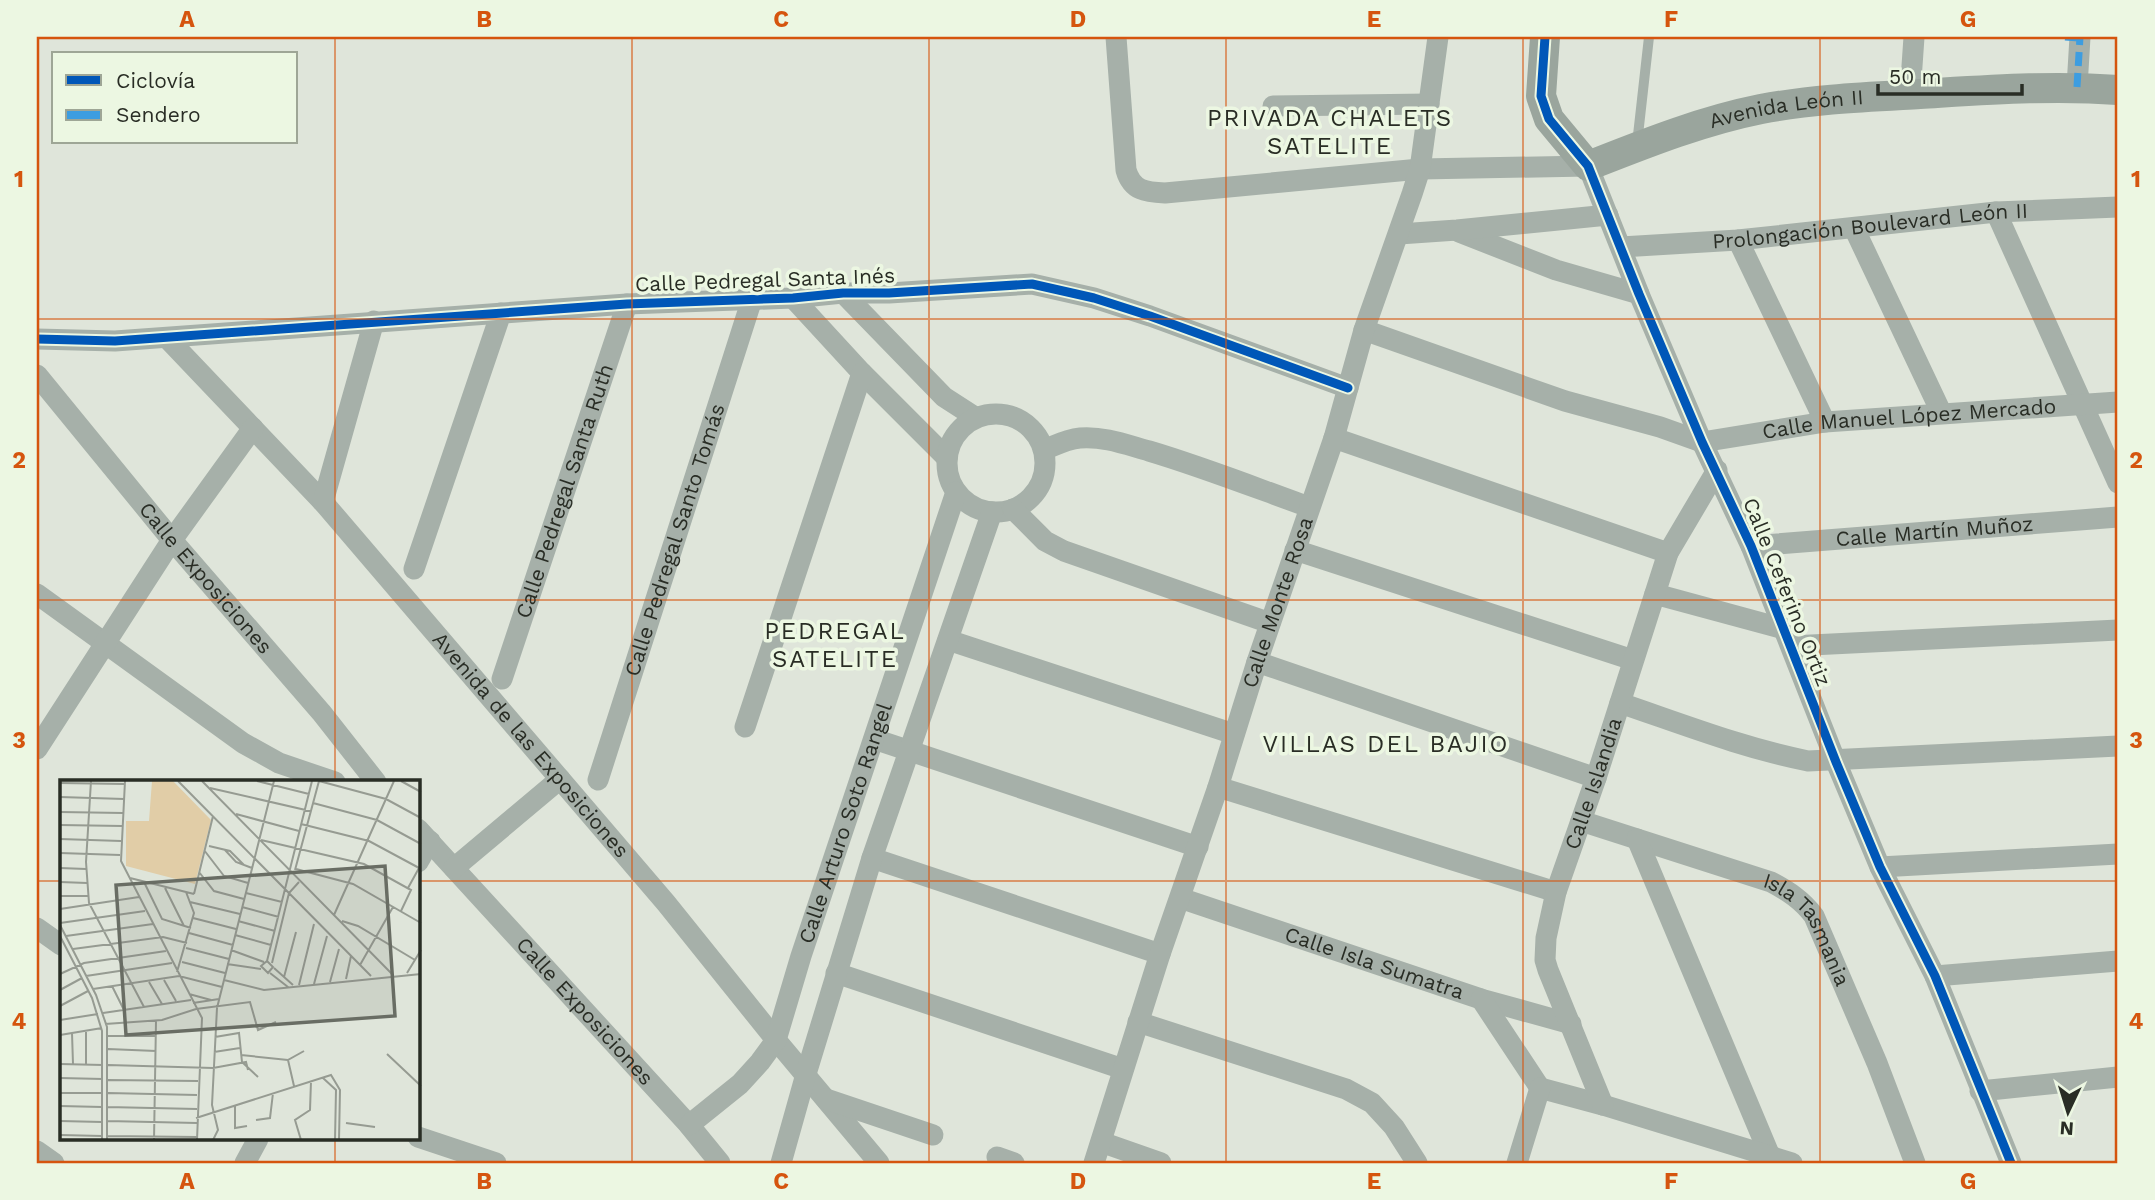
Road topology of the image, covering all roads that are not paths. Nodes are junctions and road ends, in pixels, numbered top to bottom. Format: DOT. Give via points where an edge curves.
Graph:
graph roads {
  1 [pos="1116,37"];
  2 [pos="1438,37"];
  3 [pos="1545,37"];
  4 [pos="1649,37"];
  5 [pos="1914,37"];
  6 [pos="2075,37"];
  7 [pos="2077,87"];
  8 [pos="2118,90"];
  9 [pos="1910,95"];
  10 [pos="1429,104"];
  11 [pos="1273,106"];
  12 [pos="1637,147"];
  13 [pos="1588,166"];
  14 [pos="1420,169"];
  15 [pos="2118,207"];
  16 [pos="1996,212"];
  17 [pos="1608,215"];
  18 [pos="1854,228"];
  19 [pos="1457,230"];
  20 [pos="1399,234"];
  21 [pos="1738,240"];
  22 [pos="1621,247"];
  23 [pos="843,293"];
  24 [pos="1639,294"];
  25 [pos="793,298"];
  26 [pos="752,299"];
  27 [pos="627,303"];
  28 [pos="501,313"];
  29 [pos="374,321"];
  30 [pos="1364,330"];
  31 [pos="167,338"];
  32 [pos="37,339"];
  33 [pos="862,373"];
  34 [pos="37,375"];
  35 [pos="1348,388"];
  36 [pos="2118,402"];
  37 [pos="2083,403"];
  38 [pos="1941,412"];
  39 [pos="975,417"];
  40 [pos="1825,422"];
  41 [pos="253,428"];
  42 [pos="1334,438"];
  43 [pos="1703,442"];
  44 [pos="1044,450"];
  45 [pos="947,458"];
  46 [pos="1717,470"];
  47 [pos="2118,483"];
  48 [pos="956,492"];
  49 [pos="323,502"];
  50 [pos="1309,507"];
  51 [pos="1002,510"];
  52 [pos="2118,517"];
  53 [pos="172,540"];
  54 [pos="1751,546"];
  55 [pos="1295,550"];
  56 [pos="1668,553"];
  57 [pos="414,569"];
  58 [pos="37,594"];
  59 [pos="1655,594"];
  60 [pos="1270,623"];
  61 [pos="2118,630"];
  62 [pos="1787,638"];
  63 [pos="948,640"];
  64 [pos="106,642"];
  65 [pos="1633,660"];
  66 [pos="1257,662"];
  67 [pos="502,678"];
  68 [pos="1620,703"];
  69 [pos="745,727"];
  70 [pos="1234,734"];
  71 [pos="874,739"];
  72 [pos="2118,746"];
  73 [pos="37,748"];
  74 [pos="909,750"];
  75 [pos="1836,762"];
  76 [pos="1597,778"];
  77 [pos="559,779"];
  78 [pos="329,780"];
  79 [pos="374,780"];
  80 [pos="597,780"];
  81 [pos="1218,787"];
  82 [pos="1581,821"];
  83 [pos="424,835"];
  84 [pos="1637,839"];
  85 [pos="1198,847"];
  86 [pos="420,853"];
  87 [pos="2118,854"];
  88 [pos="872,858"];
  89 [pos="1880,867"];
  90 [pos="454,868"];
  91 [pos="1556,892"];
  92 [pos="1180,898"];
  93 [pos="37,928"];
  94 [pos="60,944"];
  95 [pos="1160,954"];
  96 [pos="2118,961"];
  97 [pos="836,973"];
  98 [pos="1935,976"];
  99 [pos="1481,999"];
  100 [pos="1138,1022"];
  101 [pos="1571,1024"];
  102 [pos="776,1040"];
  103 [pos="1123,1069"];
  104 [pos="806,1074"];
  105 [pos="2118,1077"];
  106 [pos="1540,1088"];
  107 [pos="1980,1091"];
  108 [pos="826,1099"];
  109 [pos="1603,1105"];
  110 [pos="689,1125"];
  111 [pos="933,1135"];
  112 [pos="420,1138"];
  113 [pos="257,1140"];
  114 [pos="1101,1142"];
  115 [pos="37,1151"];
  116 [pos="1770,1156"];
  117 [pos="54,1163"];
  118 [pos="245,1163"];
  119 [pos="496,1163"];
  120 [pos="720,1163"];
  121 [pos="781,1163"];
  122 [pos="879,1163"];
  123 [pos="1094,1163"];
  124 [pos="1161,1163"];
  125 [pos="1417,1163"];
  126 [pos="1517,1163"];
  127 [pos="1792,1163"];
  128 [pos="1915,1163"];
  129 [pos="2011,1163"];
  1 -- 14 [label="street" via="1124,153 1136,189 1166,193"];
  2 -- 10 [label="street, Calle Monte Rosa"];
  3 -- 13 [label="street, Calle Ceferino Ortiz" via="1541,96 1549,119"];
  4 -- 12 [label="lane"];
  5 -- 9 [label="street"];
  6 -- 7 [label="street"];
  7 -- 8 [label="street, Avenida León II"];
  7 -- 9 [label="street, Avenida León II"];
  9 -- 12 [label="street, Avenida León II" via="1759,110"];
  10 -- 11 [label="street"];
  10 -- 14 [label="street, Calle Monte Rosa"];
  12 -- 13 [label="street, Avenida León II"];
  13 -- 14 [label="street"];
  13 -- 17 [label="street, Calle Ceferino Ortiz"];
  14 -- 20 [label="street, Calle Monte Rosa"];
  15 -- 16 [label="street, Prolongación Boulevard León II"];
  16 -- 18 [label="street, Prolongación Boulevard León II"];
  16 -- 37 [label="street"];
  17 -- 19 [label="street"];
  17 -- 22 [label="street, Calle Ceferino Ortiz"];
  18 -- 21 [label="street, Prolongación Boulevard León II"];
  18 -- 38 [label="street"];
  19 -- 20 [label="street"];
  19 -- 24 [label="street" via="1556,270"];
  20 -- 30 [label="street, Calle Monte Rosa"];
  21 -- 22 [label="street, Prolongación Boulevard León II"];
  21 -- 40 [label="street"];
  22 -- 24 [label="street, Calle Ceferino Ortiz"];
  23 -- 25 [label="street, Calle Pedregal Santa Inés"];
  23 -- 35 [label="street, Calle Pedregal Santa Inés" via="1032,284 1150,316"];
  23 -- 39 [label="street" via="944,397"];
  24 -- 43 [label="street, Calle Ceferino Ortiz"];
  25 -- 26 [label="street, Calle Pedregal Santa Inés"];
  25 -- 33 [label="street"];
  26 -- 27 [label="street, Calle Pedregal Santa Inés"];
  26 -- 80 [label="street, Calle Pedregal Santo Tomás"];
  27 -- 28 [label="street, Calle Pedregal Santa Inés"];
  27 -- 67 [label="street, Calle Pedregal Santa Ruth"];
  28 -- 29 [label="street, Calle Pedregal Santa Inés"];
  28 -- 57 [label="street"];
  29 -- 31 [label="street, Calle Pedregal Santa Inés"];
  29 -- 49 [label="street"];
  30 -- 35 [label="street, Calle Monte Rosa"];
  30 -- 43 [label="street" via="1565,401"];
  31 -- 32 [label="street, Calle Pedregal Santa Inés"];
  31 -- 41 [label="street, Avenida de las Exposiciones"];
  33 -- 45 [label="street"];
  33 -- 69 [label="street"];
  34 -- 53 [label="street, Calle Exposiciones"];
  35 -- 42 [label="street, Calle Monte Rosa"];
  36 -- 37 [label="street, Calle Manuel López Mercado"];
  37 -- 38 [label="street, Calle Manuel López Mercado"];
  37 -- 47 [label="street"];
  38 -- 40 [label="street, Calle Manuel López Mercado"];
  39 -- 44 [label="street" via="992,413 1025,422"];
  39 -- 45 [label="street" via="951,441"];
  40 -- 43 [label="street, Calle Manuel López Mercado"];
  41 -- 49 [label="street, Avenida de las Exposiciones"];
  41 -- 53 [label="street"];
  42 -- 50 [label="street, Calle Monte Rosa"];
  42 -- 56 [label="street"];
  43 -- 46 [label="street, Calle Ceferino Ortiz"];
  44 -- 50 [label="street" via="1079,438 1123,443"];
  44 -- 51 [label="street" via="1046,465 1036,492 1026,502"];
  45 -- 48 [label="street" via="948,476"];
  46 -- 54 [label="street, Calle Ceferino Ortiz"];
  46 -- 56 [label="street, Calle Islandia"];
  48 -- 51 [label="street" via="972,506"];
  48 -- 71 [label="street, Calle Arturo Soto Rangel"];
  49 -- 77 [label="street, Avenida de las Exposiciones"];
  50 -- 55 [label="street, Calle Monte Rosa"];
  51 -- 60 [label="street" via="1064,551"];
  51 -- 63 [label="street, Calle Arturo Soto Rangel"];
  52 -- 54 [label="street, Calle Martín Muñoz"];
  53 -- 64 [label="street"];
  53 -- 79 [label="street, Calle Exposiciones"];
  54 -- 62 [label="street, Calle Ceferino Ortiz"];
  55 -- 60 [label="street, Calle Monte Rosa"];
  55 -- 65 [label="street"];
  56 -- 59 [label="street, Calle Islandia"];
  58 -- 64 [label="street"];
  59 -- 62 [label="street"];
  59 -- 65 [label="street, Calle Islandia"];
  60 -- 66 [label="street, Calle Monte Rosa"];
  61 -- 62 [label="street"];
  62 -- 75 [label="street, Calle Ceferino Ortiz"];
  63 -- 70 [label="street"];
  63 -- 74 [label="street, Calle Arturo Soto Rangel"];
  64 -- 73 [label="street"];
  64 -- 78 [label="street" via="243,743 279,763"];
  65 -- 68 [label="street, Calle Islandia"];
  66 -- 70 [label="street, Calle Monte Rosa"];
  66 -- 76 [label="street"];
  68 -- 75 [label="street" via="1776,755"];
  68 -- 76 [label="street, Calle Islandia"];
  70 -- 81 [label="street, Calle Monte Rosa"];
  71 -- 74 [label="street"];
  71 -- 102 [label="street, Calle Arturo Soto Rangel"];
  72 -- 75 [label="street"];
  74 -- 85 [label="street"];
  74 -- 88 [label="street, Calle Arturo Soto Rangel"];
  75 -- 89 [label="street, Calle Ceferino Ortiz"];
  76 -- 82 [label="street, Calle Islandia"];
  77 -- 90 [label="street"];
  77 -- 102 [label="street, Avenida de las Exposiciones"];
  81 -- 85 [label="street, Calle Monte Rosa"];
  81 -- 91 [label="street"];
  82 -- 84 [label="street, Isla Tasmania"];
  82 -- 91 [label="street, Calle Islandia"];
  83 -- 86 [label="street"];
  83 -- 90 [label="street, Calle Exposiciones"];
  84 -- 116 [label="street"];
  84 -- 128 [label="street, Isla Tasmania" via="1771,882 1806,906"];
  85 -- 92 [label="street, Calle Monte Rosa"];
  87 -- 89 [label="street"];
  88 -- 95 [label="street"];
  88 -- 97 [label="street, Calle Arturo Soto Rangel"];
  89 -- 98 [label="street, Calle Ceferino Ortiz"];
  90 -- 110 [label="street, Calle Exposiciones"];
  91 -- 101 [label="street, Calle Islandia" via="1545,960"];
  92 -- 95 [label="street, Calle Monte Rosa"];
  92 -- 99 [label="street, Calle Isla Sumatra"];
  93 -- 94 [label="street"];
  95 -- 100 [label="street, Calle Monte Rosa"];
  96 -- 98 [label="street"];
  97 -- 103 [label="street"];
  97 -- 104 [label="street, Calle Arturo Soto Rangel"];
  98 -- 107 [label="street, Calle Ceferino Ortiz"];
  99 -- 101 [label="street, Calle Isla Sumatra"];
  99 -- 106 [label="street"];
  100 -- 103 [label="street, Calle Monte Rosa"];
  100 -- 125 [label="street" via="1346,1089 1373,1103"];
  101 -- 109 [label="street, Calle Islandia"];
  102 -- 104 [label="street, Avenida de las Exposiciones"];
  102 -- 110 [label="street, Calle Arturo Soto Rangel" via="740,1084"];
  103 -- 114 [label="street, Calle Monte Rosa"];
  104 -- 108 [label="street, Avenida de las Exposiciones"];
  104 -- 121 [label="street, Calle Arturo Soto Rangel"];
  105 -- 107 [label="street"];
  106 -- 109 [label="street"];
  106 -- 126 [label="street"];
  107 -- 129 [label="street, Calle Ceferino Ortiz"];
  108 -- 111 [label="street"];
  108 -- 122 [label="street, Avenida de las Exposiciones"];
  109 -- 116 [label="street"];
  110 -- 120 [label="street, Calle Exposiciones"];
  112 -- 119 [label="street"];
  113 -- 118 [label="street"];
  114 -- 123 [label="street, Calle Monte Rosa"];
  114 -- 124 [label="street"];
  115 -- 117 [label="street"];
  116 -- 127 [label="street"];
}
